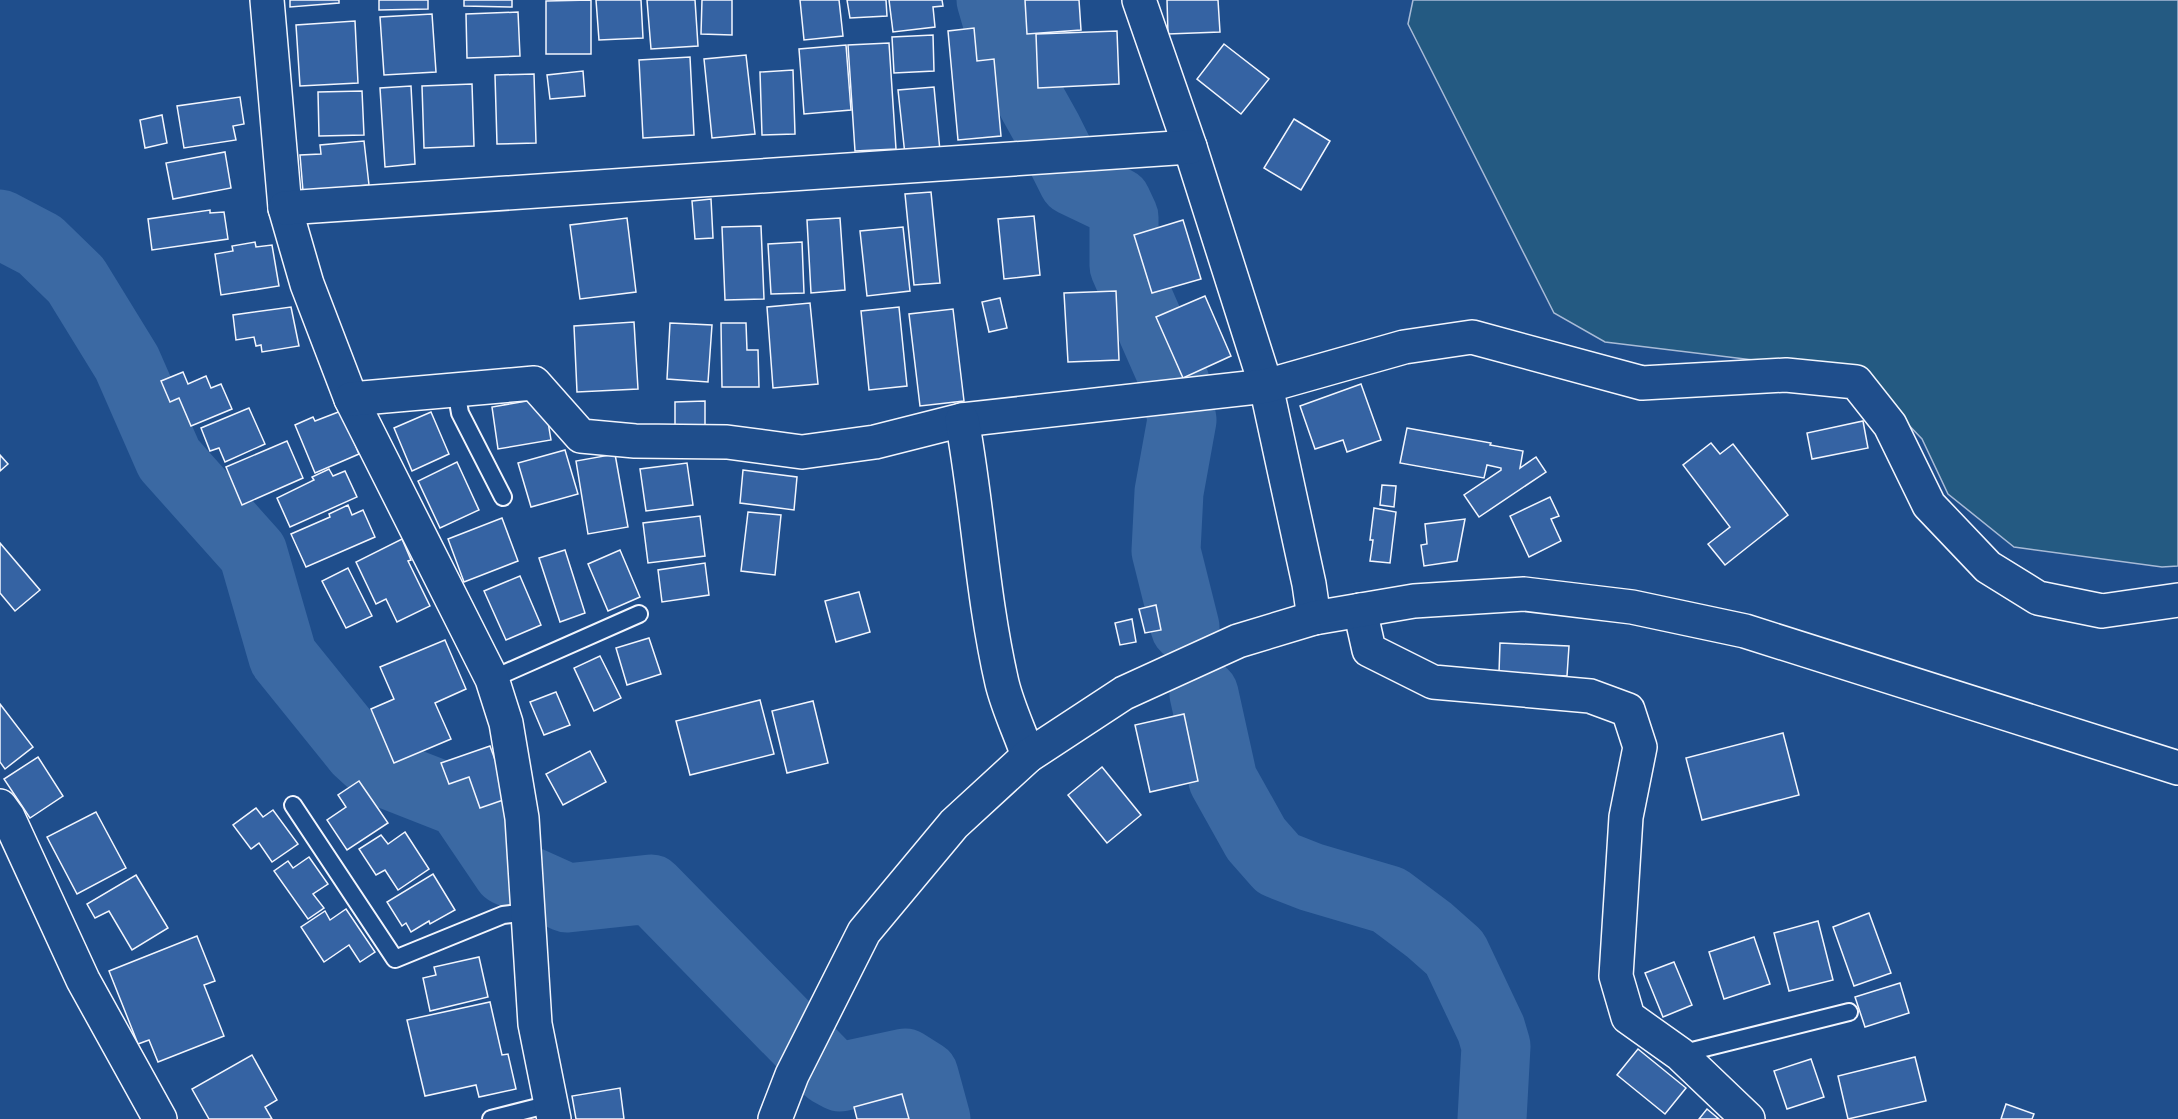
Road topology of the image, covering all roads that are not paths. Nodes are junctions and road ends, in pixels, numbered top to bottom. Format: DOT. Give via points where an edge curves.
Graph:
graph roads {
  1 [pos="267,0"];
  2 [pos="1140,0"];
  3 [pos="1190,147"];
  4 [pos="285,208"];
  5 [pos="1266,386"];
  6 [pos="456,390"];
  7 [pos="351,399"];
  8 [pos="962,420"];
  9 [pos="502,496"];
  10 [pos="2178,600"];
  11 [pos="1360,610"];
  12 [pos="639,614"];
  13 [pos="1314,618"];
  14 [pos="492,679"];
  15 [pos="1028,756"];
  16 [pos="2178,768"];
  17 [pos="293,805"];
  18 [pos="0,806"];
  19 [pos="526,885"];
  20 [pos="1849,1012"];
  21 [pos="1680,1054"];
  22 [pos="552,1111"];
  23 [pos="160,1119"];
  24 [pos="491,1119"];
  25 [pos="775,1119"];
  26 [pos="1748,1119"];
  1 -- 4 [label="street"];
  2 -- 3 [label="street"];
  3 -- 4 [label="street"];
  3 -- 5 [label="street"];
  4 -- 7 [label="street" via="307,284"];
  5 -- 8 [label="street"];
  5 -- 10 [label="street" via="1404,347 1472,338 1642,382 1786,375 1856,382 1890,425 1929,504 1988,567 2038,598 2102,611"];
  5 -- 13 [label="street"];
  6 -- 7 [label="street"];
  6 -- 8 [label="street" via="534,383 580,436 727,442 802,452 875,442"];
  6 -- 9 [label="lane" via="460,413"];
  7 -- 14 [label="street"];
  8 -- 15 [label="street" via="1002,685"];
  11 -- 13 [label="street"];
  11 -- 16 [label="street" via="1414,601 1524,594 1632,607 1745,631"];
  11 -- 21 [label="street" via="1369,650 1433,682 1590,696 1628,710 1640,747 1626,817 1616,976 1628,1017"];
  12 -- 14 [label="lane"];
  13 -- 15 [label="street" via="1238,641 1125,693"];
  14 -- 19 [label="street" via="507,723 522,818"];
  15 -- 25 [label="street" via="954,824 864,932 792,1075"];
  17 -- 19 [label="lane" via="395,959 503,915"];
  18 -- 23 [label="street" via="83,980"];
  19 -- 22 [label="street" via="535,1024"];
  20 -- 21 [label="lane"];
  21 -- 26 [label="street"];
  22 -- 24 [label="lane"];
}
